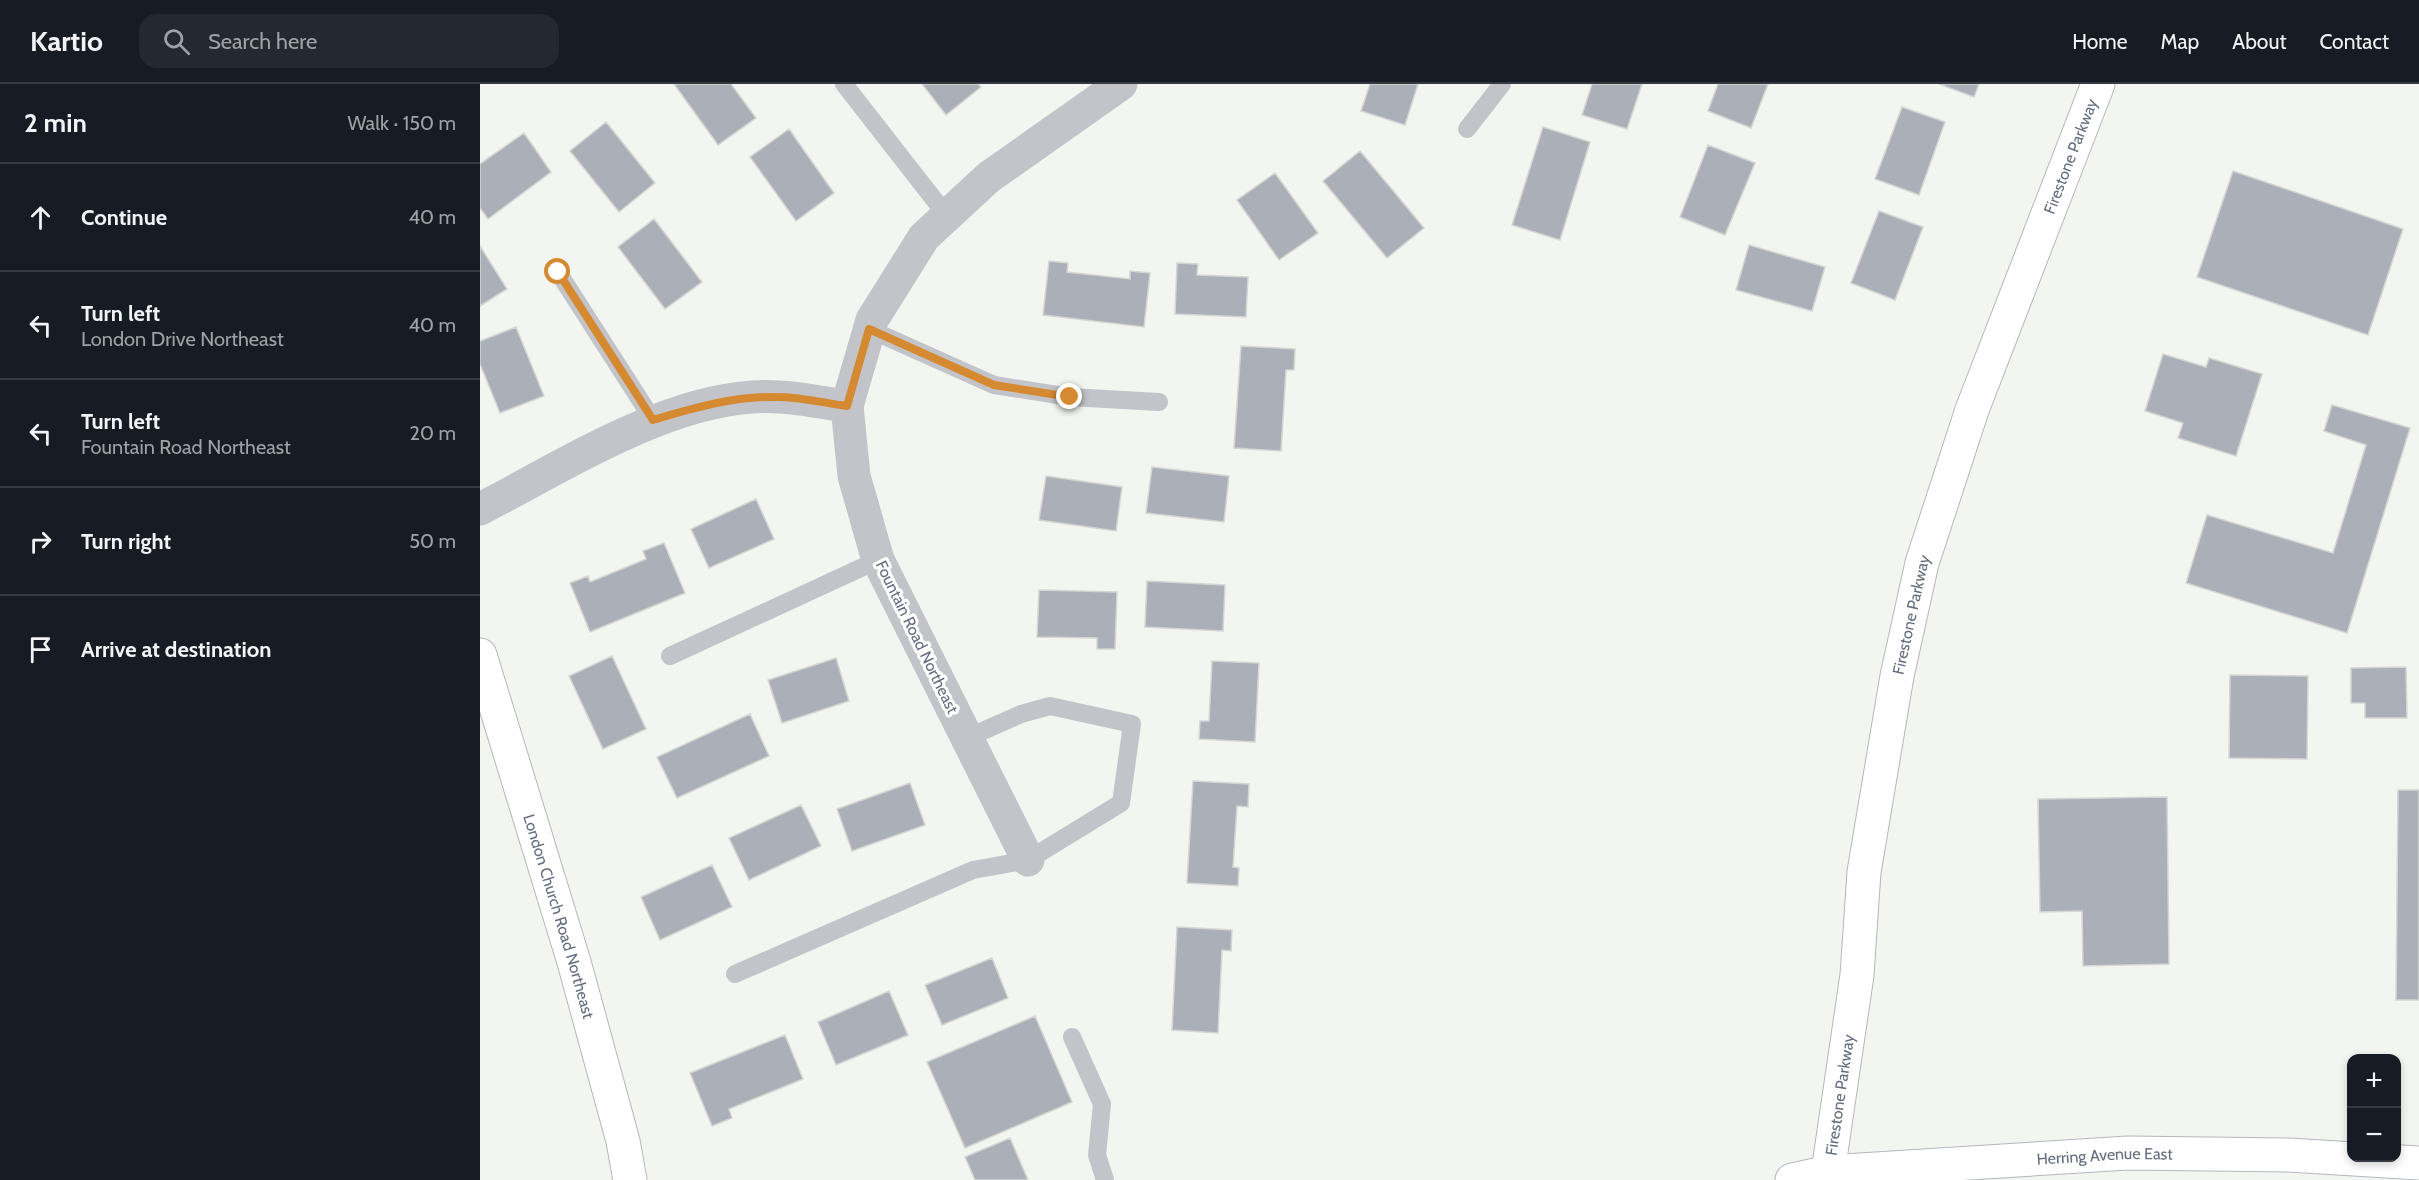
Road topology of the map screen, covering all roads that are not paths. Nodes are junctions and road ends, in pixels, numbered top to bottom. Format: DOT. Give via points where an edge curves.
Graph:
graph roads {
  1 [pos="844,84"];
  2 [pos="1120,84"];
  3 [pos="1502,84"];
  4 [pos="2098,84"];
  5 [pos="1467,129"];
  6 [pos="947,216"];
  7 [pos="558,272"];
  8 [pos="869,329"];
  9 [pos="1159,402"];
  10 [pos="847,406"];
  11 [pos="653,420"];
  12 [pos="480,509"];
  13 [pos="878,560"];
  14 [pos="480,655"];
  15 [pos="670,656"];
  16 [pos="967,738"];
  17 [pos="1028,860"];
  18 [pos="735,974"];
  19 [pos="1072,1037"];
  20 [pos="2419,1163"];
  21 [pos="1830,1176"];
  22 [pos="630,1180"];
  23 [pos="1105,1180"];
  24 [pos="1792,1180"];
  1 -- 6 [label="lane"];
  2 -- 6 [label="street, Fountain Road Northeast" via="989,177"];
  3 -- 5 [label="lane"];
  4 -- 21 [label="street, Firestone Parkway" via="1972,410 1922,562 1897,676 1864,872 1857,975"];
  6 -- 8 [label="street, Fountain Road Northeast" via="924,237"];
  7 -- 11 [label="lane"];
  8 -- 9 [label="lane" via="994,385 1070,397"];
  8 -- 10 [label="street, Fountain Road Northeast"];
  10 -- 11 [label="street" via="778,397 745,398 698,406"];
  10 -- 13 [label="street, Fountain Road Northeast" via="854,476"];
  11 -- 12 [label="street"];
  13 -- 15 [label="lane"];
  13 -- 16 [label="street, Fountain Road Northeast"];
  14 -- 22 [label="street, London Church Road Northeast" via="574,962"];
  16 -- 17 [label="street, Fountain Road Northeast"];
  16 -- 17 [label="lane" via="1050,706 1132,724 1121,803"];
  17 -- 18 [label="lane" via="973,870"];
  19 -- 23 [label="lane" via="1102,1104 1097,1155"];
  20 -- 21 [label="street, Herring Avenue East" via="2289,1155 2128,1153"];
  21 -- 24 [label="street, Herring Avenue East"];
}
